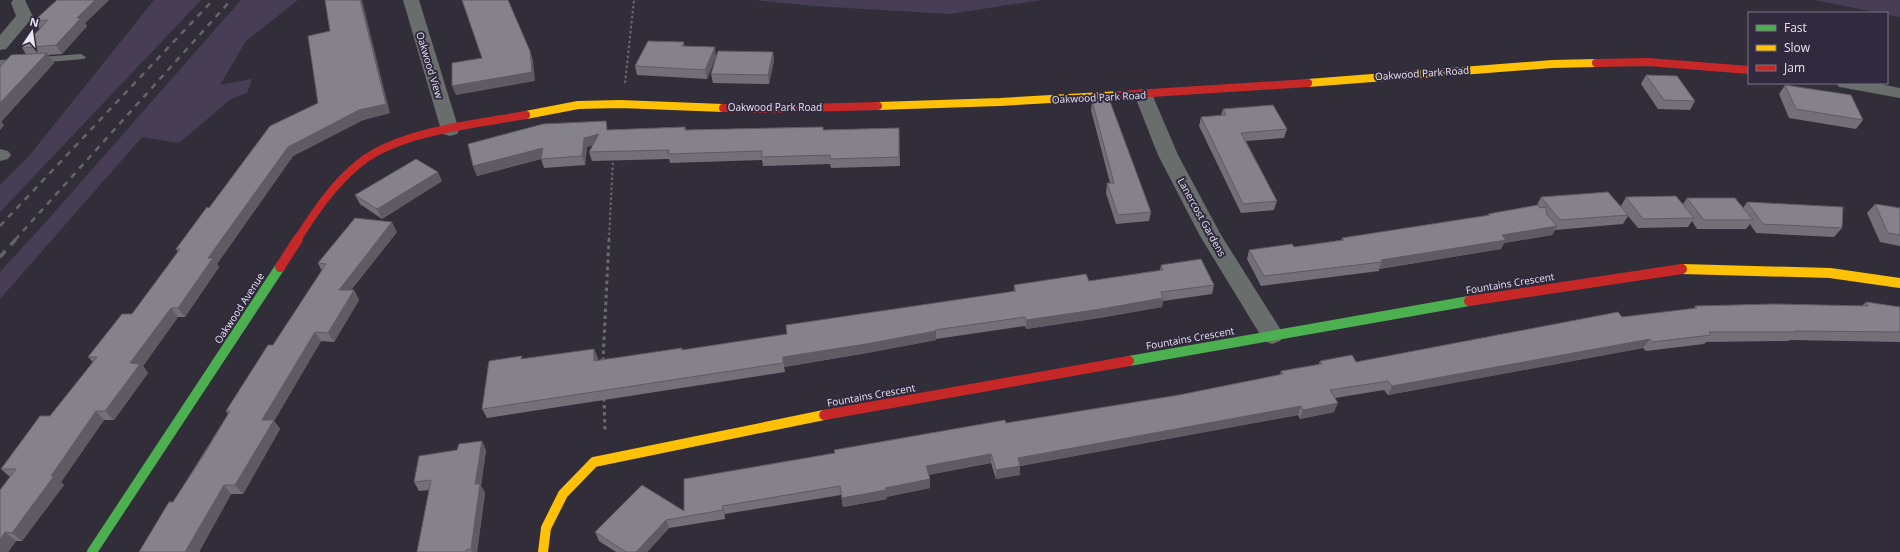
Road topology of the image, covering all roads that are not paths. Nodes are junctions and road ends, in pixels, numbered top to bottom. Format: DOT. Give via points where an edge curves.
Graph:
graph roads {
  1 [pos="411,0"];
  2 [pos="17,2"];
  3 [pos="0,45"];
  4 [pos="81,57"];
  5 [pos="0,63"];
  6 [pos="1748,70"];
  7 [pos="1850,84"];
  8 [pos="1900,93"];
  9 [pos="1143,94"];
  10 [pos="450,130"];
  11 [pos="1900,283"];
  12 [pos="1272,335"];
  13 [pos="92,552"];
  14 [pos="543,552"];
  1 -- 10 [label="street, Oakwood View"];
  2 -- 3 [label="street" via="25,17"];
  4 -- 5 [label="lane"];
  6 -- 9 [label="street, Oakwood Park Road" via="1648,62 1552,64"];
  7 -- 8 [label="street"];
  9 -- 10 [label="street, Oakwood Park Road" via="767,109 578,105"];
  9 -- 12 [label="street, Lanercost Gardens" via="1168,155 1211,236"];
  10 -- 13 [label="street, Oakwood Avenue" via="385,147 340,181 301,233"];
  11 -- 12 [label="street, Fountains Crescent" via="1830,272 1692,268 1479,299"];
  12 -- 14 [label="street, Fountains Crescent" via="788,421 594,462 563,494 546,528"];
}
